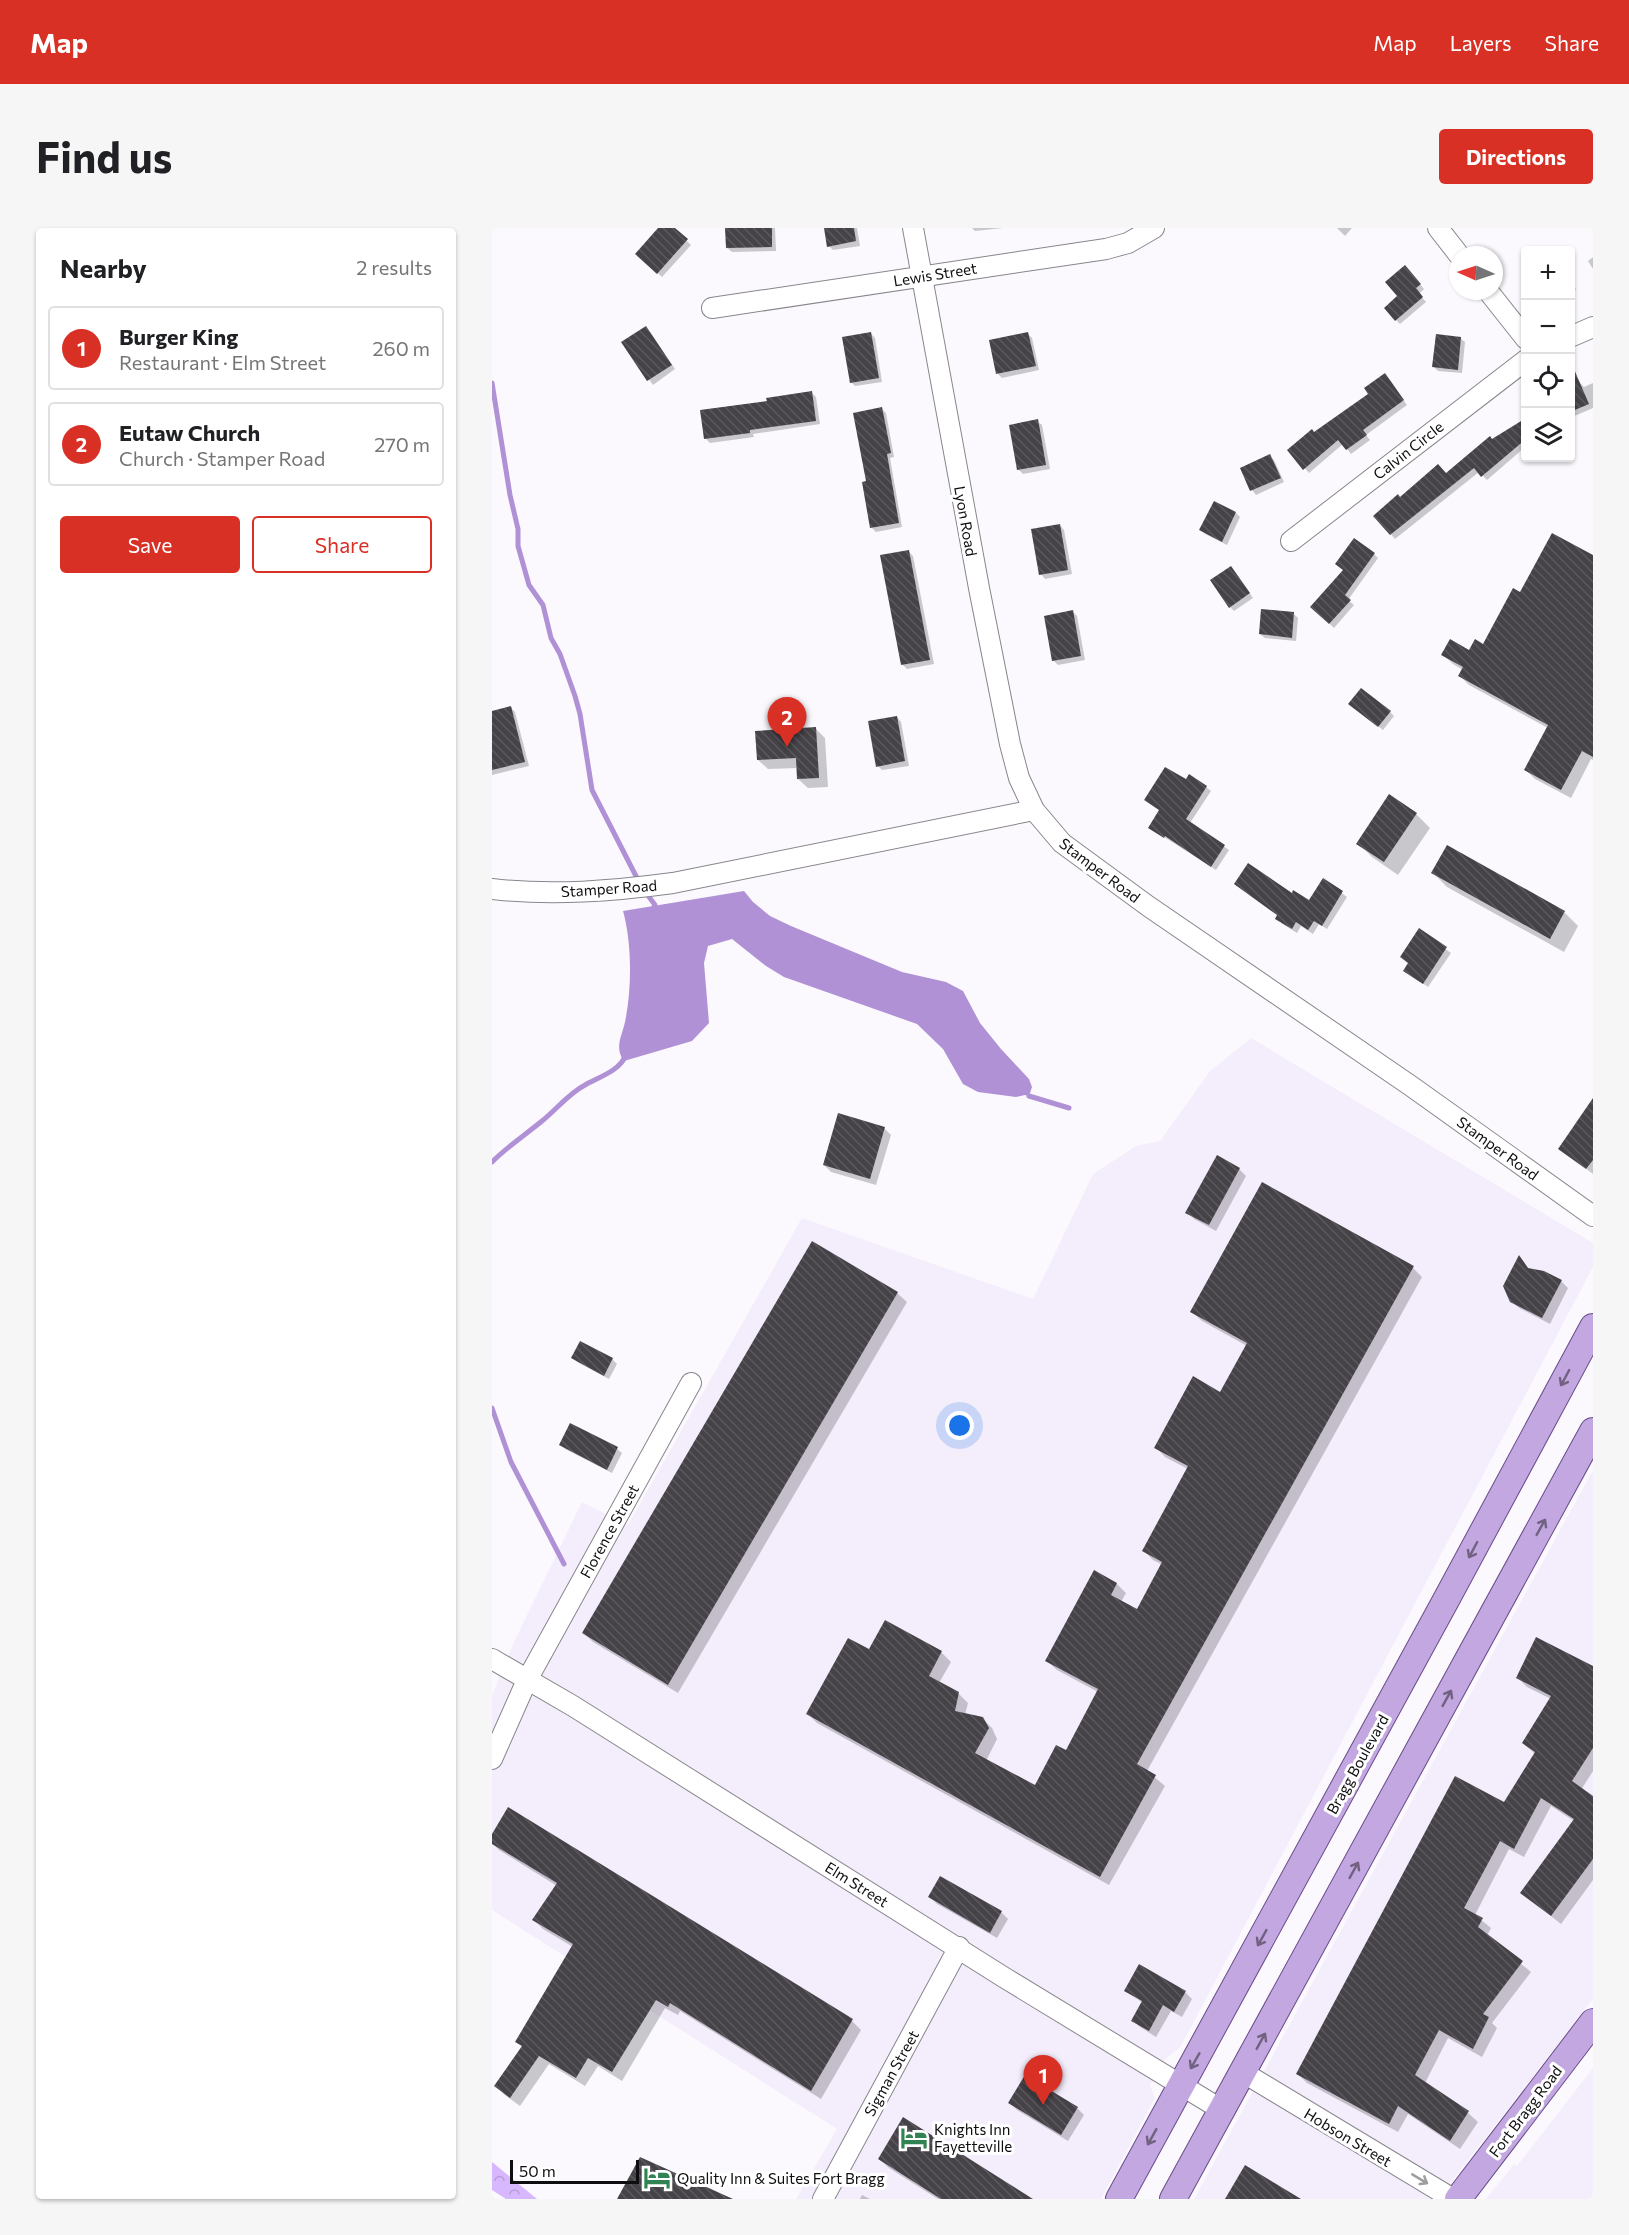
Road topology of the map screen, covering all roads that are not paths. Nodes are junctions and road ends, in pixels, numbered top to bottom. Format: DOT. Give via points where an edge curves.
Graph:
graph roads {
  1 [pos="913,228"];
  2 [pos="1154,228"];
  3 [pos="1438,228"];
  4 [pos="1453,246"];
  5 [pos="921,276"];
  6 [pos="1495,300"];
  7 [pos="712,308"];
  8 [pos="1593,327"];
  9 [pos="1521,333"];
  10 [pos="1575,335"];
  11 [pos="1521,364"];
  12 [pos="1291,541"];
  13 [pos="1034,810"];
  14 [pos="492,889"];
  15 [pos="1593,1216"];
  16 [pos="1593,1327"];
  17 [pos="691,1383"];
  18 [pos="1593,1431"];
  19 [pos="492,1659"];
  20 [pos="527,1680"];
  21 [pos="492,1759"];
  22 [pos="959,1947"];
  23 [pos="1593,2022"];
  24 [pos="1244,2073"];
  25 [pos="1180,2086"];
  26 [pos="1222,2110"];
  27 [pos="823,2199"];
  28 [pos="1119,2199"];
  29 [pos="1173,2199"];
  30 [pos="1453,2199"];
  31 [pos="1458,2199"];
  1 -- 5 [label="street, Lyon Road"];
  2 -- 5 [label="street, Lewis Street" via="1128,243 1106,249"];
  3 -- 4 [label="street"];
  5 -- 7 [label="street, Lewis Street"];
  5 -- 13 [label="street, Lyon Road" via="1010,744 1019,778"];
  6 -- 9 [label="street"];
  8 -- 10 [label="street"];
  11 -- 12 [label="street, Calvin Circle"];
  13 -- 14 [label="street, Stamper Road" via="673,884 570,893"];
  13 -- 15 [label="street, Stamper Road" via="1062,843 1148,906"];
  16 -- 25 [label="main road, Bragg Boulevard, one-way"];
  17 -- 20 [label="street, Florence Street"];
  24 -- 18 [label="main road, one-way"];
  19 -- 20 [label="street, Elm Street"];
  20 -- 21 [label="street, Florence Street"];
  20 -- 22 [label="street, Elm Street"];
  22 -- 25 [label="street, Elm Street"];
  22 -- 27 [label="street, Sigman Street"];
  23 -- 31 [label="main road, Fort Bragg Road"];
  24 -- 26 [label="main road"];
  24 -- 30 [label="street, Hobson Street, one-way"];
  25 -- 26 [label="street, Elm Street"];
  25 -- 28 [label="main road, Bragg Boulevard, one-way"];
  26 -- 29 [label="main road"];
}
